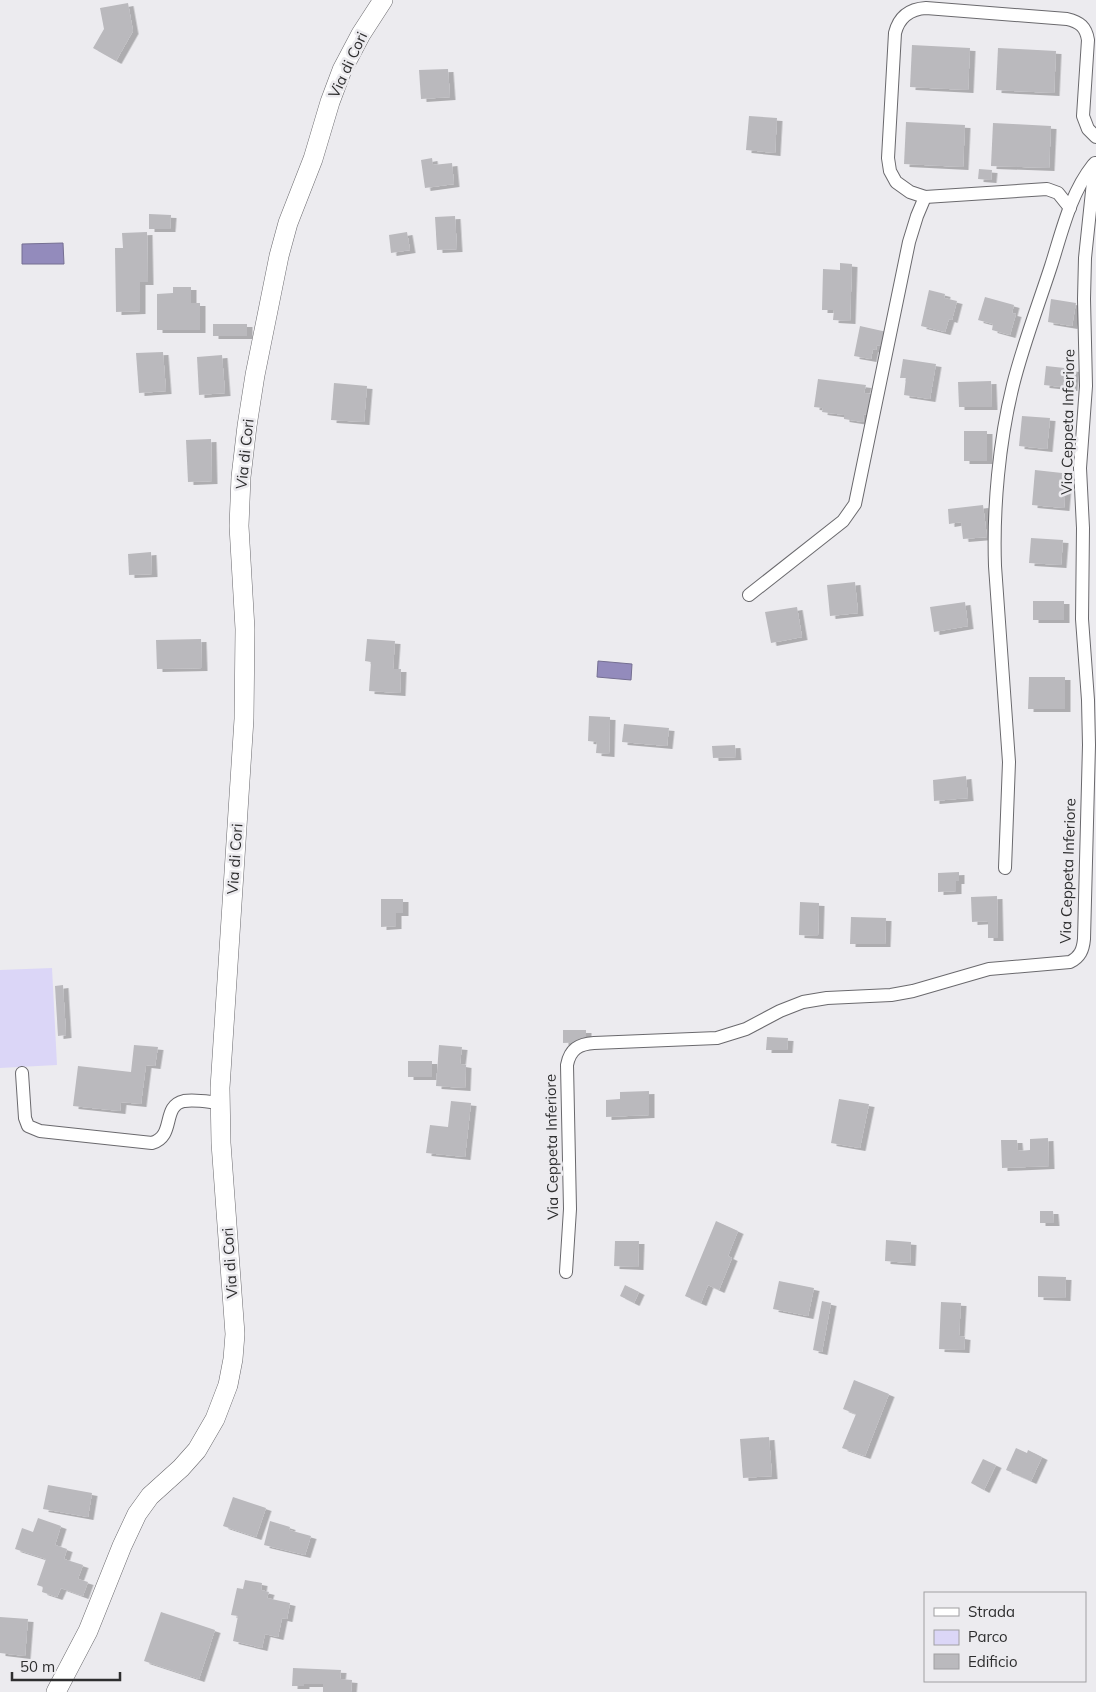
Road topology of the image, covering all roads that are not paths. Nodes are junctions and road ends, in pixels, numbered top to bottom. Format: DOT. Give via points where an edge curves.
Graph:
graph roads {
  1 [pos="383,0"];
  2 [pos="1096,137"];
  3 [pos="1095,162"];
  4 [pos="925,197"];
  5 [pos="1070,208"];
  6 [pos="749,595"];
  7 [pos="1004,868"];
  8 [pos="22,1073"];
  9 [pos="220,1104"];
  10 [pos="566,1272"];
  11 [pos="56,1692"];
  1 -- 9 [label="main road, Via di Cori" via="345,63 288,223 247,426 239,526 245,654 244,719"];
  2 -- 4 [label="street" via="1088,129 1083,116 1088,40 1080,24 1058,18 916,9 903,16 895,33 888,163 900,186"];
  3 -- 5 [label="street, Via Ceppeta Inferiore"];
  3 -- 10 [label="street, Via Ceppeta Inferiore" via="1085,258 1086,386 1080,468 1082,619 1088,700 1084,939 1081,952 1070,962 989,969 899,994 803,1002 780,1010 746,1029 717,1038 588,1043 577,1047 567,1065 570,1209"];
  4 -- 5 [label="street" via="1047,189 1058,193"];
  4 -- 6 [label="street" via="910,242 854,504 843,521"];
  5 -- 7 [label="street, Via Ceppeta Inferiore" via="1014,384 1000,464 994,548 1009,762"];
  8 -- 9 [label="street" via="25,1118 28,1126 40,1132 155,1142 166,1133 172,1110 180,1102"];
  9 -- 11 [label="main road, Via di Cori" via="235,1334 228,1385 215,1419 197,1450 136,1514 88,1631"];
}
